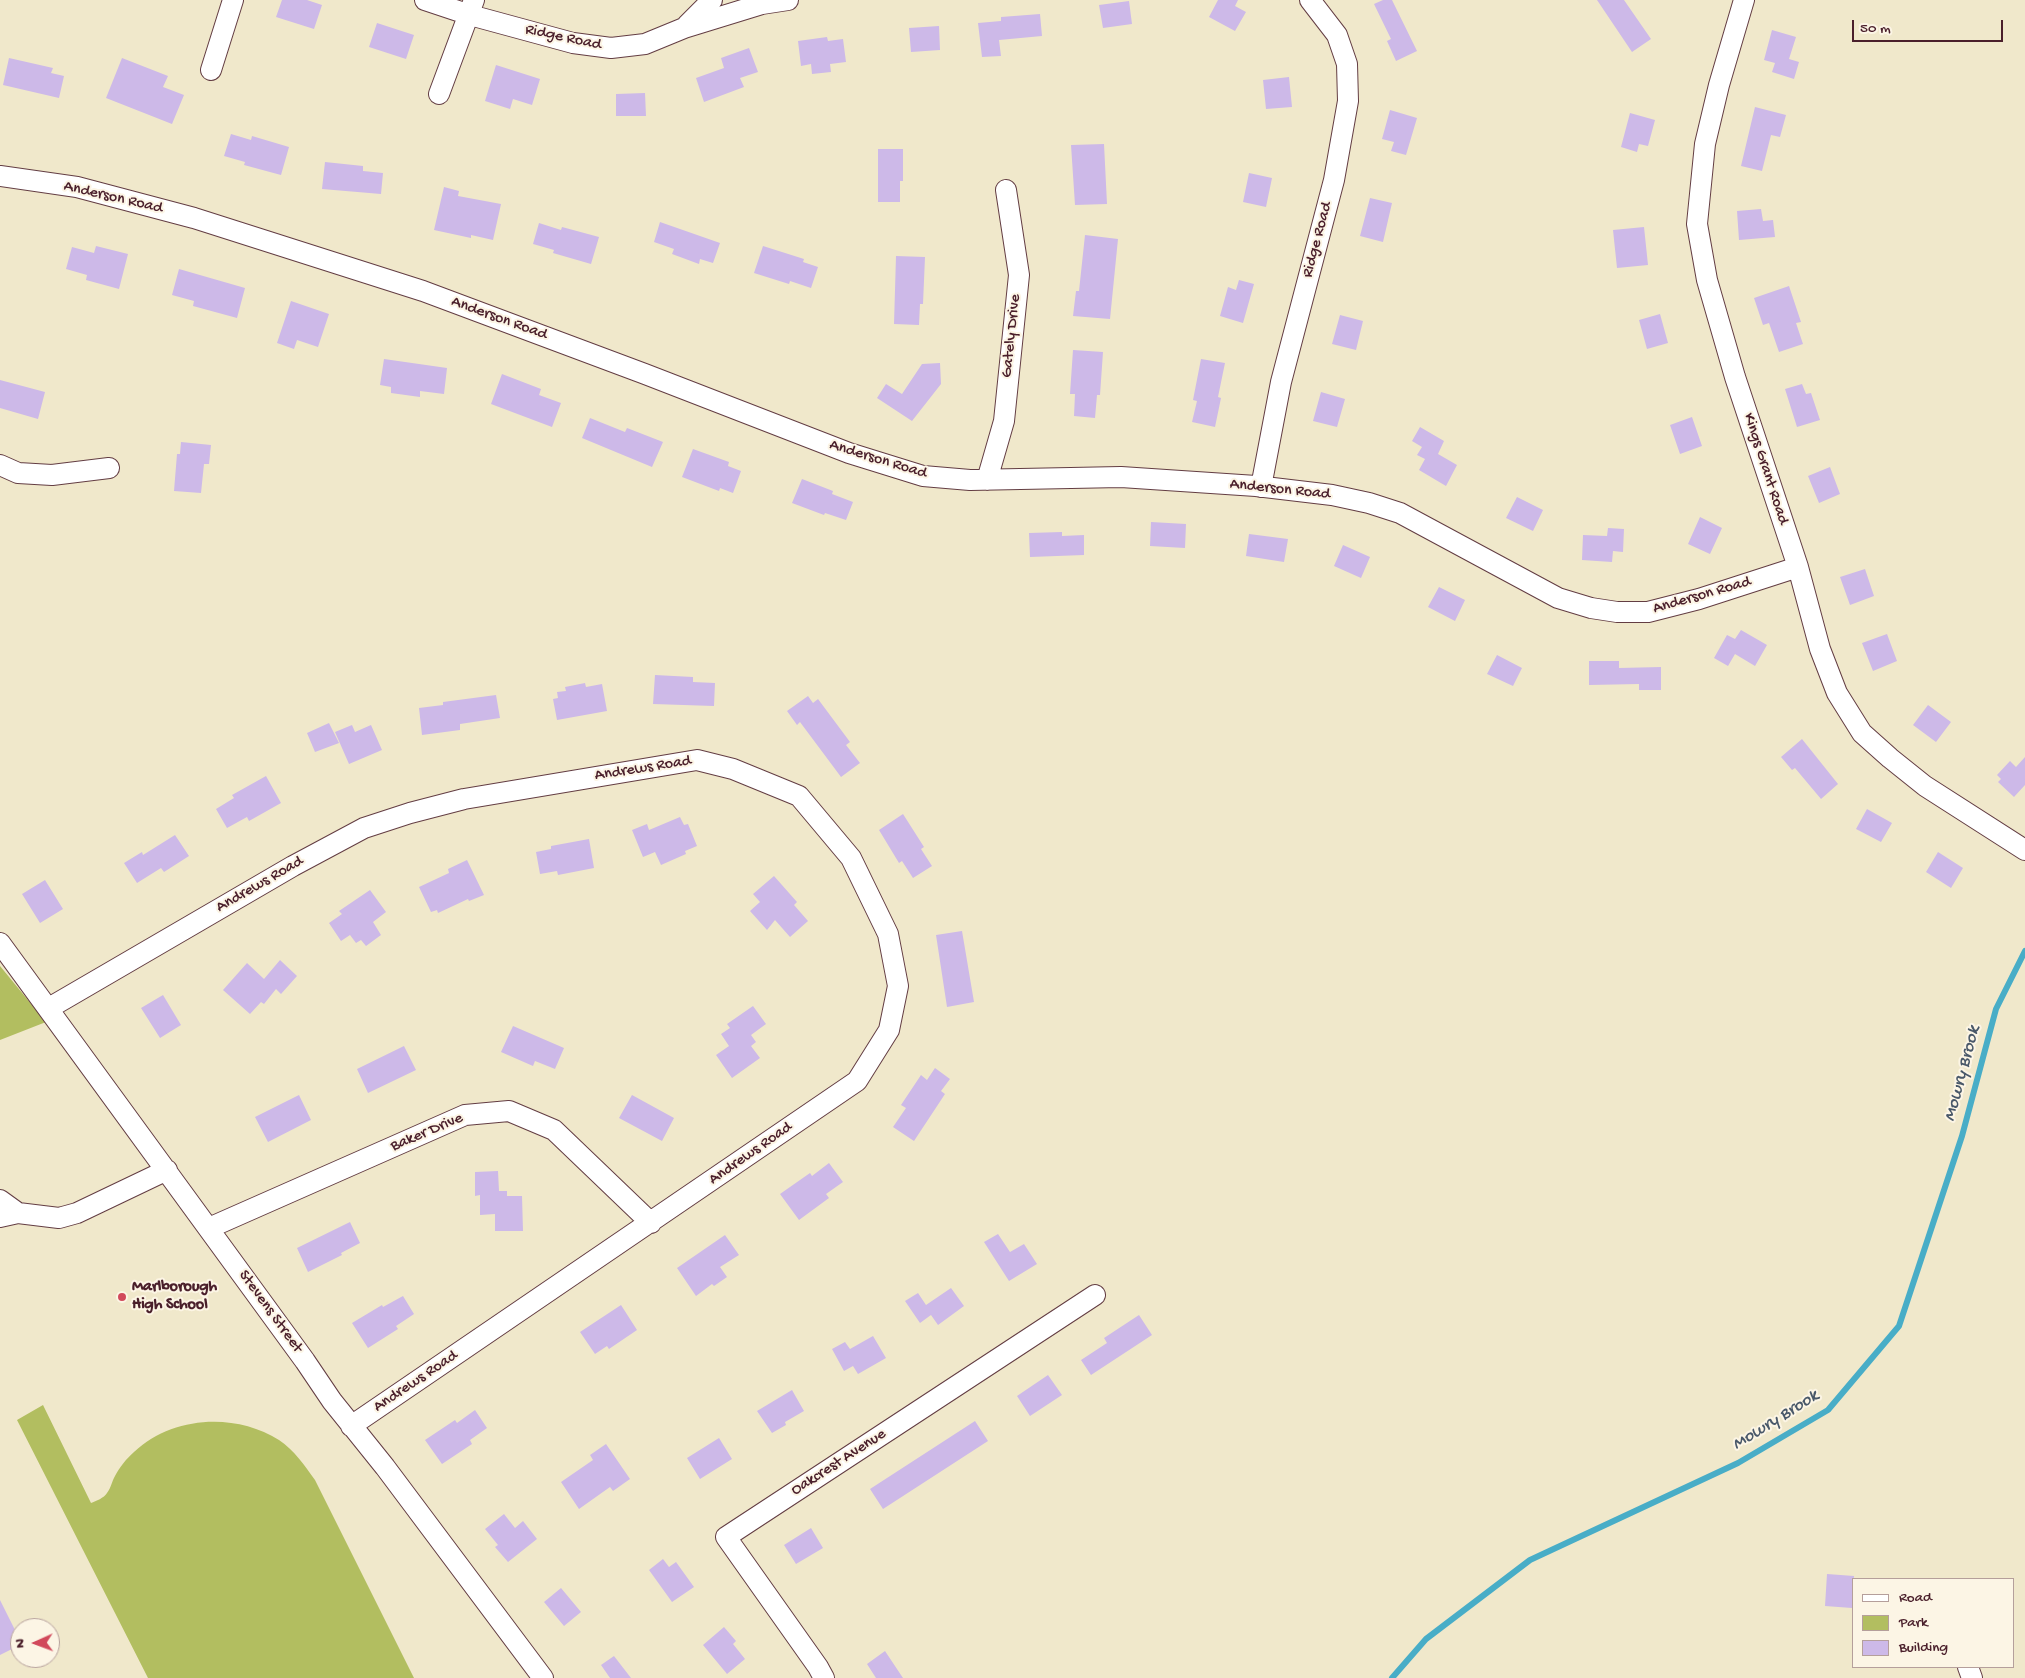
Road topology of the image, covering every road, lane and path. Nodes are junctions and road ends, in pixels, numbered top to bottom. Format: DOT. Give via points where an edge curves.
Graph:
graph roads {
  1 [pos="233,0"];
  2 [pos="425,0"];
  3 [pos="712,0"];
  4 [pos="788,0"];
  5 [pos="1310,0"];
  6 [pos="1744,0"];
  7 [pos="472,8"];
  8 [pos="684,28"];
  9 [pos="211,70"];
  10 [pos="439,94"];
  11 [pos="0,176"];
  12 [pos="1006,190"];
  13 [pos="0,465"];
  14 [pos="109,468"];
  15 [pos="987,480"];
  16 [pos="1261,487"];
  17 [pos="1798,567"];
  18 [pos="2025,850"];
  19 [pos="0,943"];
  20 [pos="49,1008"];
  21 [pos="167,1170"];
  22 [pos="0,1200"];
  23 [pos="9,1215"];
  24 [pos="651,1223"];
  25 [pos="209,1228"];
  26 [pos="1095,1295"];
  27 [pos="351,1426"];
  28 [pos="543,1678"];
  29 [pos="824,1678"];
  1 -- 9 [label="street"];
  2 -- 7 [label="street, Ridge Road"];
  3 -- 8 [label="street"];
  4 -- 8 [label="street, Ridge Road" via="762,4"];
  5 -- 16 [label="street, Ridge Road" via="1337,35 1347,64 1348,101 1334,180 1280,382"];
  6 -- 17 [label="street, Kings Grant Road" via="1705,144 1697,224 1707,280 1734,377"];
  7 -- 8 [label="street, Ridge Road" via="573,43 611,48 645,44"];
  7 -- 10 [label="street"];
  11 -- 15 [label="street, Anderson Road" via="77,187 194,218 423,291 849,453 924,476"];
  12 -- 15 [label="street, Gately Drive" via="1019,275 1004,421"];
  13 -- 14 [label="street" via="18,473 52,475"];
  15 -- 16 [label="street, Anderson Road" via="1121,477"];
  16 -- 17 [label="street, Anderson Road" via="1332,495 1400,513 1558,598 1617,612 1648,612"];
  17 -- 18 [label="street, Kings Grant Road" via="1820,649 1837,693 1862,733 1925,786"];
  19 -- 20 [label="street, Stevens Street"];
  20 -- 21 [label="street, Stevens Street"];
  20 -- 24 [label="street, Andrews Road" via="364,828 464,799 697,760 733,769 799,796 851,858 888,934 898,986 889,1030 857,1081"];
  21 -- 23 [label="street" via="78,1213 59,1218"];
  21 -- 25 [label="street, Stevens Street"];
  22 -- 23 [label="street"];
  24 -- 25 [label="street, Baker Drive" via="554,1130 509,1111 465,1115"];
  24 -- 27 [label="street, Andrews Road"];
  25 -- 27 [label="street, Stevens Street"];
  26 -- 29 [label="street, Oakcrest Avenue" via="726,1537"];
  27 -- 28 [label="street, Stevens Street"];
}
